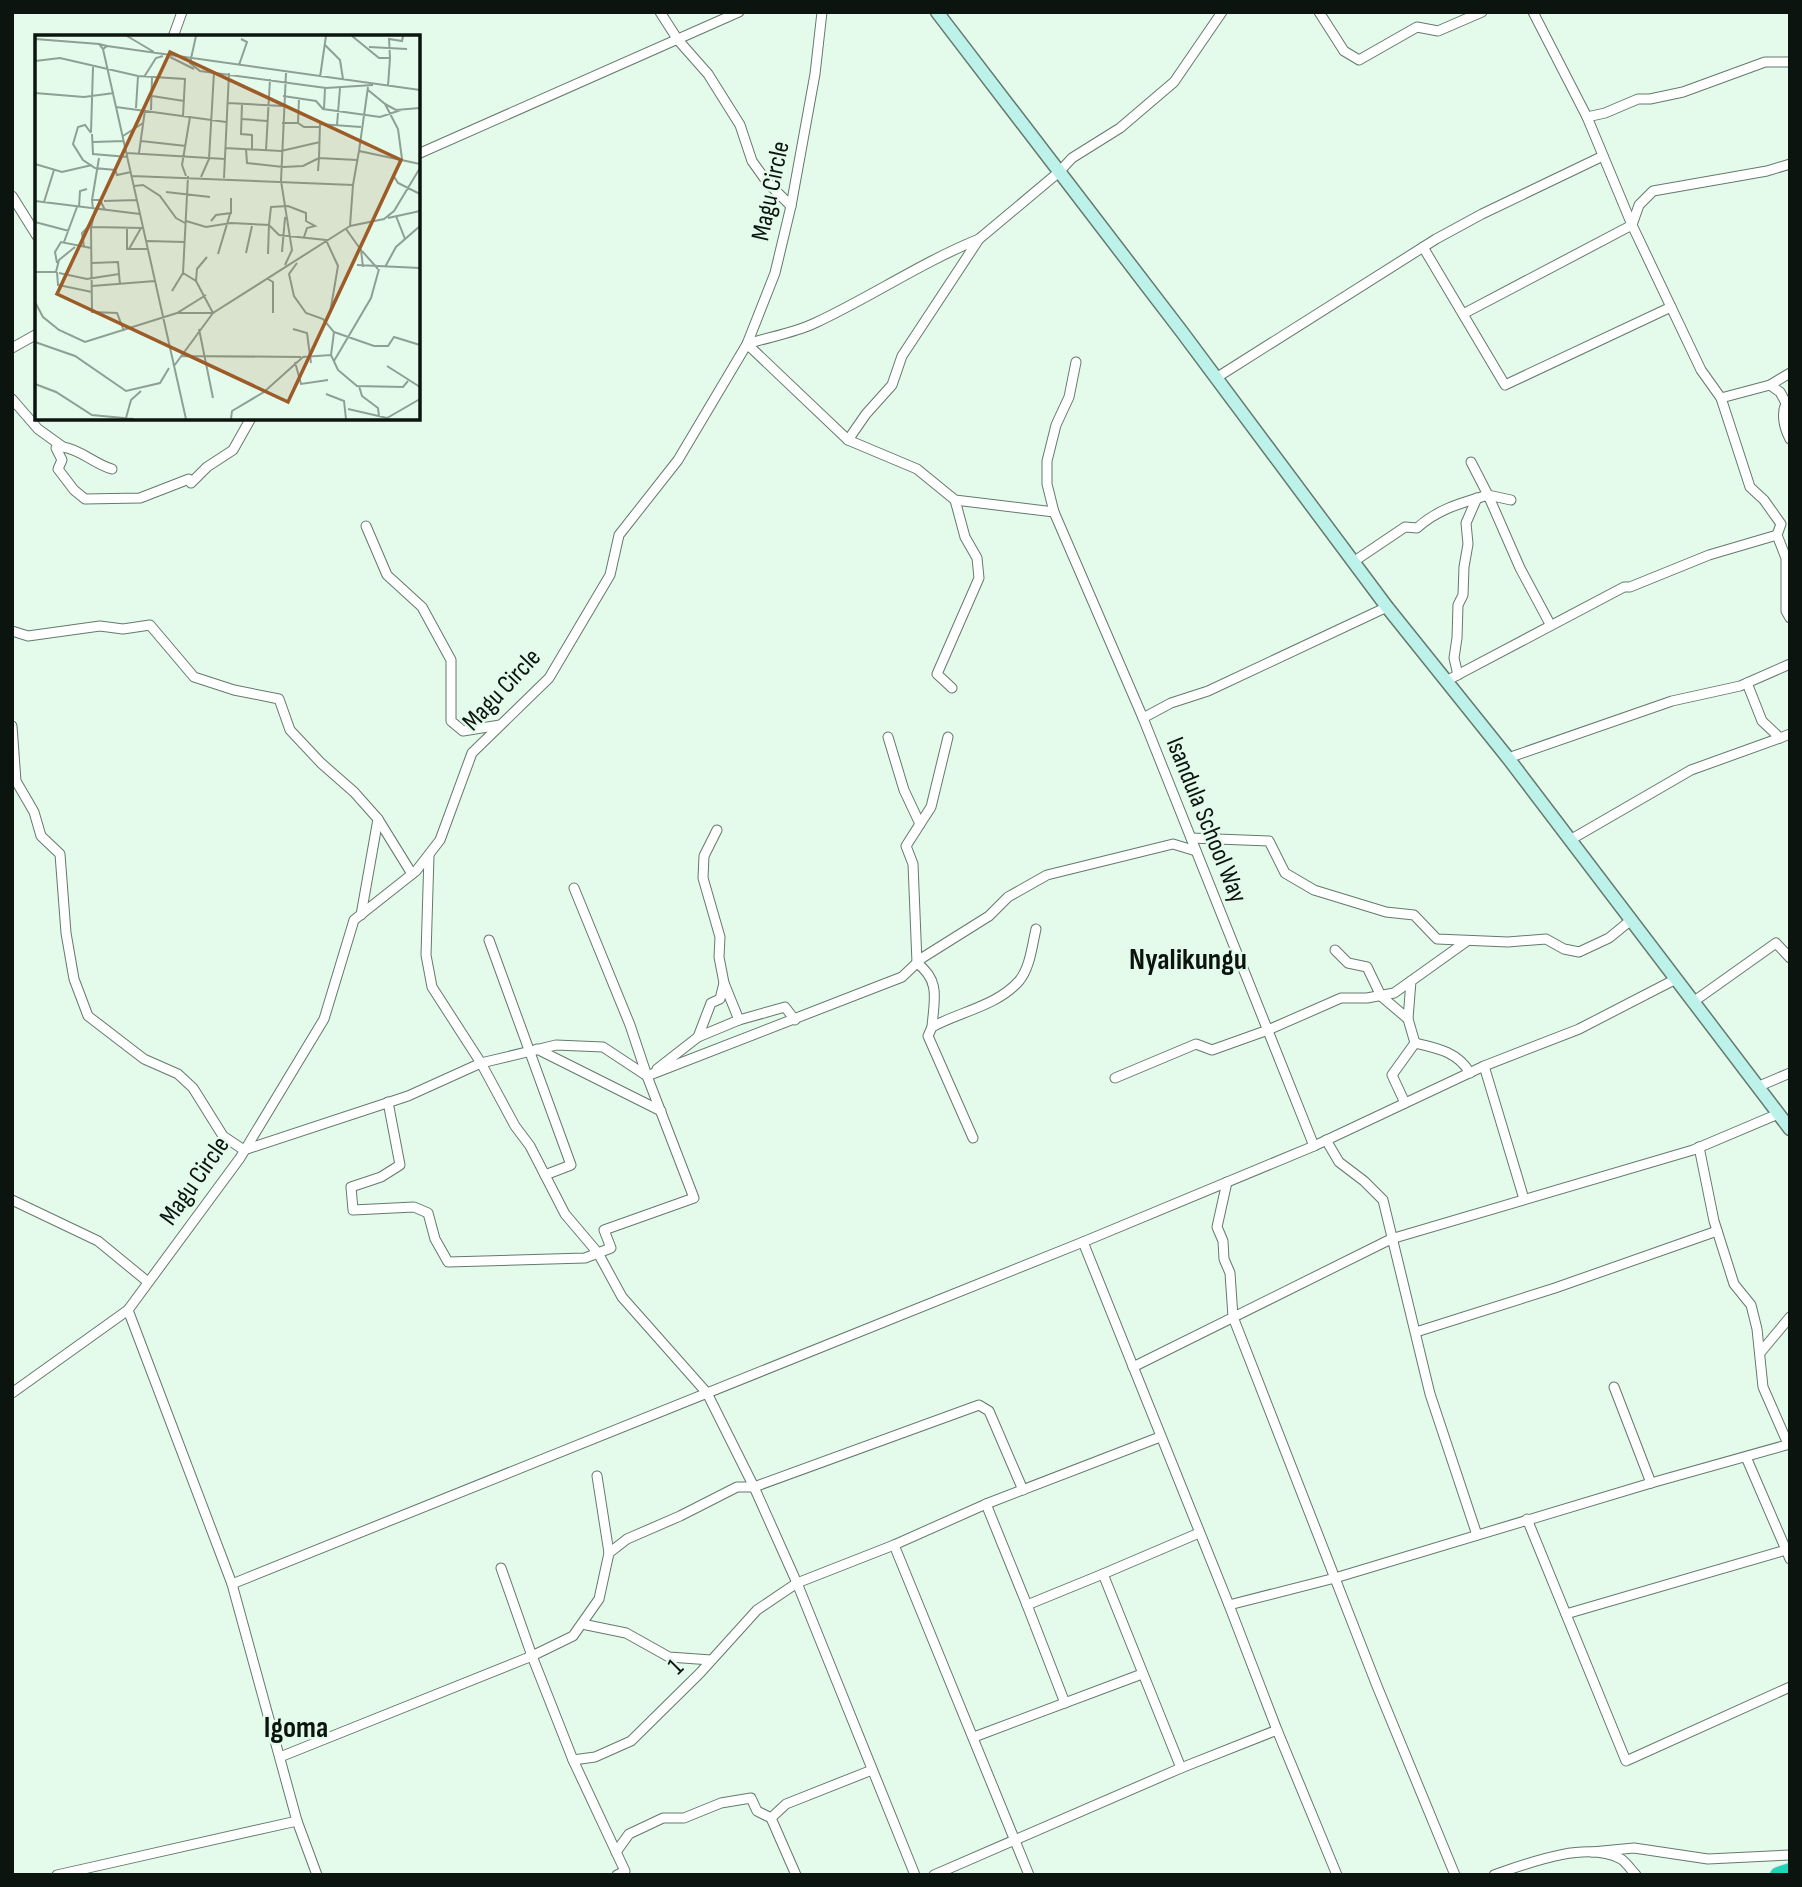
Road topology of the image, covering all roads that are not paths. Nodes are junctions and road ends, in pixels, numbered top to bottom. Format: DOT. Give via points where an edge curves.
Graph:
graph roads {
  1 [pos="182,12"];
  2 [pos="660,12"];
  3 [pos="739,12"];
  4 [pos="822,12"];
  5 [pos="937,12"];
  6 [pos="1222,12"];
  7 [pos="1319,12"];
  8 [pos="1482,12"];
  9 [pos="1533,12"];
  10 [pos="174,35"];
  11 [pos="678,40"];
  12 [pos="1790,62"];
  13 [pos="1587,117"];
  14 [pos="420,153"];
  15 [pos="1603,156"];
  16 [pos="1790,164"];
  17 [pos="1059,172"];
  18 [pos="12,197"];
  19 [pos="791,206"];
  20 [pos="1632,225"];
  21 [pos="35,233"];
  22 [pos="979,239"];
  23 [pos="1423,247"];
  24 [pos="1671,307"];
  25 [pos="1464,314"];
  26 [pos="35,335"];
  27 [pos="747,344"];
  28 [pos="12,348"];
  29 [pos="1076,362"];
  30 [pos="1790,373"];
  31 [pos="1216,378"];
  32 [pos="1770,386"];
  33 [pos="1721,398"];
  34 [pos="12,399"];
  35 [pos="250,420"];
  36 [pos="1790,439"];
  37 [pos="848,440"];
  38 [pos="63,447"];
  39 [pos="1471,462"];
  40 [pos="112,469"];
  41 [pos="1488,495"];
  42 [pos="1477,498"];
  43 [pos="955,500"];
  44 [pos="1511,500"];
  45 [pos="1054,512"];
  46 [pos="366,526"];
  47 [pos="1777,535"];
  48 [pos="1788,556"];
  49 [pos="1353,562"];
  50 [pos="1387,607"];
  51 [pos="1790,618"];
  52 [pos="1550,624"];
  53 [pos="12,631"];
  54 [pos="1790,664"];
  55 [pos="1452,678"];
  56 [pos="1746,683"];
  57 [pos="952,688"];
  58 [pos="1143,718"];
  59 [pos="501,724"];
  60 [pos="12,726"];
  61 [pos="1785,736"];
  62 [pos="888,737"];
  63 [pos="948,737"];
  64 [pos="1508,758"];
  65 [pos="378,819"];
  66 [pos="920,824"];
  67 [pos="717,830"];
  68 [pos="1191,838"];
  69 [pos="1570,840"];
  70 [pos="1196,851"];
  71 [pos="429,855"];
  72 [pos="412,874"];
  73 [pos="574,888"];
  74 [pos="361,915"];
  75 [pos="1631,920"];
  76 [pos="1036,929"];
  77 [pos="489,940"];
  78 [pos="1467,941"];
  79 [pos="1335,950"];
  80 [pos="1790,958"];
  81 [pos="917,963"];
  82 [pos="1676,979"];
  83 [pos="1411,981"];
  84 [pos="724,983"];
  85 [pos="1381,996"];
  86 [pos="1693,1002"];
  87 [pos="1408,1019"];
  88 [pos="739,1020"];
  89 [pos="795,1020"];
  90 [pos="932,1027"];
  91 [pos="1268,1030"];
  92 [pos="698,1037"];
  93 [pos="1415,1043"];
  94 [pos="533,1050"];
  95 [pos="481,1063"];
  96 [pos="1484,1066"];
  97 [pos="1470,1073"];
  98 [pos="1790,1073"];
  99 [pos="648,1076"];
  100 [pos="1115,1078"];
  101 [pos="1757,1087"];
  102 [pos="388,1102"];
  103 [pos="1405,1103"];
  104 [pos="661,1111"];
  105 [pos="1778,1114"];
  106 [pos="1790,1129"];
  107 [pos="973,1138"];
  108 [pos="1326,1140"];
  109 [pos="1314,1146"];
  110 [pos="1699,1147"];
  111 [pos="244,1150"];
  112 [pos="545,1175"];
  113 [pos="1227,1182"];
  114 [pos="1524,1199"];
  115 [pos="12,1200"];
  116 [pos="1717,1231"];
  117 [pos="1391,1239"];
  118 [pos="1083,1242"];
  119 [pos="598,1253"];
  120 [pos="148,1282"];
  121 [pos="128,1310"];
  122 [pos="1233,1317"];
  123 [pos="1790,1317"];
  124 [pos="1416,1332"];
  125 [pos="1760,1353"];
  126 [pos="1133,1367"];
  127 [pos="1614,1387"];
  128 [pos="12,1393"];
  129 [pos="707,1393"];
  130 [pos="1160,1437"];
  131 [pos="1789,1444"];
  132 [pos="1746,1457"];
  133 [pos="597,1476"];
  134 [pos="1651,1482"];
  135 [pos="754,1487"];
  136 [pos="1023,1490"];
  137 [pos="986,1504"];
  138 [pos="1527,1520"];
  139 [pos="1199,1533"];
  140 [pos="1477,1535"];
  141 [pos="894,1545"];
  142 [pos="1786,1550"];
  143 [pos="609,1553"];
  144 [pos="1790,1559"];
  145 [pos="501,1568"];
  146 [pos="1103,1574"];
  147 [pos="1335,1578"];
  148 [pos="797,1583"];
  149 [pos="232,1584"];
  150 [pos="1027,1605"];
  151 [pos="1229,1605"];
  152 [pos="1566,1614"];
  153 [pos="582,1624"];
  154 [pos="532,1656"];
  155 [pos="711,1660"];
  156 [pos="1142,1674"];
  157 [pos="1790,1687"];
  158 [pos="1065,1703"];
  159 [pos="1277,1730"];
  160 [pos="974,1737"];
  161 [pos="280,1757"];
  162 [pos="573,1760"];
  163 [pos="1181,1768"];
  164 [pos="872,1770"];
  165 [pos="771,1818"];
  166 [pos="297,1821"];
  167 [pos="1014,1839"];
  168 [pos="616,1852"];
  169 [pos="1592,1852"];
  170 [pos="1790,1855"];
  171 [pos="1790,1871"];
  172 [pos="623,1874"];
  173 [pos="57,1875"];
  174 [pos="317,1875"];
  175 [pos="796,1875"];
  176 [pos="915,1875"];
  177 [pos="934,1875"];
  178 [pos="1029,1875"];
  179 [pos="1337,1875"];
  180 [pos="1455,1875"];
  181 [pos="1494,1875"];
  182 [pos="1636,1875"];
  183 [pos="1778,1875"];
  1 -- 10 [label="street"];
  2 -- 11 [label="street"];
  3 -- 11 [label="street"];
  4 -- 19 [label="street, Magu Circle"];
  5 -- 17 [label="main road"];
  6 -- 17 [label="street" via="1174,82"];
  7 -- 8 [label="street" via="1344,51 1359,60 1418,27 1438,31"];
  9 -- 13 [label="street"];
  11 -- 14 [label="street"];
  11 -- 19 [label="street" via="708,74 740,125 752,161"];
  12 -- 13 [label="street" via="1765,62 1683,92 1638,99"];
  13 -- 15 [label="street"];
  15 -- 20 [label="street"];
  15 -- 23 [label="street"];
  16 -- 20 [label="street" via="1653,191 1639,205"];
  17 -- 22 [label="street"];
  17 -- 31 [label="main road"];
  18 -- 21 [label="street"];
  19 -- 27 [label="street, Magu Circle" via="775,273"];
  20 -- 24 [label="street"];
  20 -- 25 [label="street"];
  22 -- 27 [label="street" via="812,324"];
  22 -- 37 [label="street" via="902,356 892,385"];
  23 -- 25 [label="street"];
  23 -- 31 [label="street"];
  24 -- 25 [label="street" via="1505,385"];
  24 -- 33 [label="street" via="1701,370"];
  26 -- 28 [label="street"];
  27 -- 37 [label="street"];
  27 -- 59 [label="street, Magu Circle" via="678,460 620,535 610,575 549,678"];
  29 -- 45 [label="street, Isandula School Way" via="1047,461"];
  30 -- 32 [label="street"];
  31 -- 49 [label="main road"];
  32 -- 33 [label="street"];
  32 -- 36 [label="street" via="1786,403 1783,410"];
  33 -- 47 [label="street" via="1750,487 1782,524"];
  34 -- 38 [label="street" via="38,429"];
  35 -- 38 [label="street" via="233,450 190,481 140,498 85,499 58,469 62,460 56,448"];
  37 -- 43 [label="street" via="917,469"];
  38 -- 40 [label="street"];
  39 -- 41 [label="street"];
  41 -- 42 [label="street"];
  41 -- 44 [label="street"];
  41 -- 52 [label="street"];
  42 -- 49 [label="street" via="1432,514 1417,528 1405,527"];
  42 -- 55 [label="street" via="1466,523 1468,544"];
  43 -- 45 [label="street"];
  43 -- 57 [label="street" via="965,537 977,558 979,578 937,674"];
  45 -- 58 [label="street, Isandula School Way"];
  46 -- 59 [label="street" via="387,575 422,607 451,660 451,721 463,731"];
  47 -- 48 [label="street"];
  47 -- 52 [label="street" via="1624,587"];
  48 -- 51 [label="street" via="1786,611"];
  49 -- 50 [label="main road"];
  50 -- 55 [label="main road"];
  50 -- 58 [label="street"];
  52 -- 55 [label="street"];
  53 -- 65 [label="street" via="28,636 150,625 194,677 279,699 290,730"];
  54 -- 56 [label="street"];
  55 -- 64 [label="main road"];
  56 -- 61 [label="street" via="1762,721"];
  56 -- 64 [label="street" via="1672,701"];
  58 -- 68 [label="street, Isandula School Way"];
  59 -- 71 [label="street, Magu Circle" via="472,753 440,840"];
  60 -- 111 [label="street" via="16,780 41,836 60,854 74,979 89,1016 144,1059 178,1074 209,1110 223,1136"];
  61 -- 69 [label="street" via="1690,770"];
  62 -- 66 [label="street"];
  63 -- 66 [label="street" via="931,807"];
  64 -- 69 [label="main road"];
  65 -- 72 [label="street"];
  65 -- 74 [label="street"];
  66 -- 81 [label="street" via="906,846 913,864"];
  67 -- 84 [label="street" via="704,856 703,877 720,937"];
  68 -- 70 [label="street, Isandula School Way"];
  68 -- 78 [label="street" via="1269,841 1285,873 1314,890 1386,912 1414,915 1437,939"];
  69 -- 75 [label="main road"];
  70 -- 81 [label="street" via="1173,844 1047,875 1008,897 989,916"];
  70 -- 91 [label="street, Isandula School Way"];
  71 -- 72 [label="street, Magu Circle"];
  71 -- 95 [label="street" via="426,955 432,987"];
  72 -- 74 [label="street, Magu Circle"];
  73 -- 99 [label="street"];
  74 -- 111 [label="street, Magu Circle" via="354,920 324,1019"];
  75 -- 78 [label="street" via="1609,938 1578,952 1546,939"];
  75 -- 82 [label="main road"];
  76 -- 90 [label="street" via="1020,980 1002,996"];
  77 -- 94 [label="street"];
  78 -- 83 [label="street"];
  79 -- 85 [label="street" via="1348,963 1367,967"];
  80 -- 86 [label="street" via="1776,943"];
  81 -- 89 [label="street" via="902,977"];
  81 -- 90 [label="street" via="935,988"];
  82 -- 86 [label="main road"];
  82 -- 96 [label="street" via="1579,1029"];
  83 -- 85 [label="street"];
  83 -- 87 [label="street"];
  84 -- 88 [label="street"];
  84 -- 92 [label="street"];
  85 -- 87 [label="street"];
  85 -- 91 [label="street" via="1340,998"];
  86 -- 101 [label="main road"];
  87 -- 93 [label="street"];
  88 -- 89 [label="street" via="785,1007"];
  88 -- 92 [label="street"];
  89 -- 99 [label="street"];
  90 -- 107 [label="street" via="928,1036 932,1049"];
  91 -- 100 [label="street" via="1212,1050 1196,1044"];
  91 -- 109 [label="street, Isandula School Way"];
  92 -- 99 [label="street"];
  93 -- 97 [label="street" via="1443,1049"];
  93 -- 103 [label="street" via="1392,1075"];
  94 -- 95 [label="street"];
  94 -- 99 [label="street" via="556,1045 603,1047"];
  94 -- 104 [label="street"];
  94 -- 112 [label="street" via="571,1165"];
  95 -- 102 [label="street"];
  95 -- 112 [label="street"];
  96 -- 97 [label="street"];
  96 -- 114 [label="street"];
  97 -- 103 [label="street"];
  98 -- 101 [label="street"];
  99 -- 104 [label="street"];
  101 -- 105 [label="main road"];
  102 -- 111 [label="street"];
  102 -- 119 [label="street" via="400,1165 351,1187 353,1210 414,1207 428,1213 448,1262 585,1258"];
  103 -- 108 [label="street"];
  104 -- 119 [label="street" via="694,1198 604,1230 611,1248"];
  105 -- 106 [label="main road"];
  105 -- 110 [label="street"];
  108 -- 109 [label="street"];
  108 -- 117 [label="street" via="1339,1162 1383,1200"];
  109 -- 113 [label="street"];
  110 -- 114 [label="street"];
  110 -- 116 [label="street"];
  111 -- 120 [label="street, Magu Circle"];
  112 -- 119 [label="street" via="565,1214"];
  113 -- 118 [label="street"];
  113 -- 122 [label="street" via="1217,1227 1230,1273"];
  114 -- 117 [label="street"];
  115 -- 120 [label="street" via="98,1241"];
  116 -- 124 [label="street"];
  116 -- 125 [label="street" via="1734,1284 1751,1305"];
  117 -- 122 [label="street"];
  117 -- 124 [label="street"];
  118 -- 126 [label="street"];
  118 -- 129 [label="street"];
  119 -- 129 [label="street" via="622,1297"];
  120 -- 121 [label="street, Magu Circle"];
  121 -- 128 [label="street, Magu Circle"];
  121 -- 149 [label="street"];
  122 -- 126 [label="street"];
  122 -- 147 [label="street"];
  123 -- 125 [label="street"];
  124 -- 140 [label="street" via="1430,1394"];
  125 -- 131 [label="street" via="1763,1387"];
  126 -- 130 [label="street"];
  127 -- 134 [label="street"];
  129 -- 135 [label="street"];
  129 -- 149 [label="street"];
  130 -- 136 [label="street, 1"];
  130 -- 139 [label="street"];
  131 -- 132 [label="street"];
  132 -- 134 [label="street"];
  132 -- 142 [label="street"];
  133 -- 143 [label="street"];
  134 -- 138 [label="street"];
  135 -- 136 [label="street" via="979,1405 989,1411"];
  135 -- 143 [label="street" via="737,1487 627,1539"];
  135 -- 148 [label="street"];
  136 -- 137 [label="street, 1"];
  137 -- 141 [label="street, 1"];
  137 -- 150 [label="street"];
  138 -- 140 [label="street"];
  138 -- 152 [label="street"];
  139 -- 146 [label="street"];
  139 -- 151 [label="street"];
  140 -- 147 [label="street"];
  141 -- 148 [label="street, 1"];
  141 -- 160 [label="street"];
  142 -- 144 [label="street"];
  142 -- 152 [label="street"];
  143 -- 153 [label="street" via="599,1599"];
  145 -- 154 [label="street"];
  146 -- 150 [label="street"];
  146 -- 156 [label="street"];
  147 -- 151 [label="street"];
  147 -- 180 [label="street"];
  148 -- 155 [label="street, 1" via="757,1609"];
  148 -- 164 [label="street"];
  149 -- 161 [label="street"];
  150 -- 158 [label="street"];
  151 -- 159 [label="street"];
  152 -- 157 [label="street" via="1626,1761"];
  153 -- 154 [label="street" via="573,1636"];
  153 -- 155 [label="street" via="626,1633 669,1657"];
  154 -- 161 [label="street"];
  154 -- 162 [label="street"];
  155 -- 162 [label="street, 1" via="631,1741 596,1757"];
  156 -- 158 [label="street"];
  156 -- 163 [label="street"];
  158 -- 160 [label="street"];
  159 -- 163 [label="street"];
  159 -- 179 [label="street"];
  160 -- 167 [label="street"];
  161 -- 166 [label="street"];
  162 -- 168 [label="street"];
  163 -- 167 [label="street"];
  164 -- 165 [label="street" via="786,1804"];
  164 -- 176 [label="street"];
  165 -- 168 [label="street" via="757,1811 751,1798 721,1803 684,1818 663,1818 629,1833"];
  165 -- 175 [label="street"];
  166 -- 173 [label="street"];
  166 -- 174 [label="street"];
  167 -- 177 [label="street"];
  167 -- 178 [label="street"];
  168 -- 172 [label="street"];
  169 -- 170 [label="street" via="1634,1847 1708,1859"];
  169 -- 181 [label="street" via="1553,1857"];
  169 -- 182 [label="street" via="1623,1860"];
  171 -- 183 [label="highway"];
}
